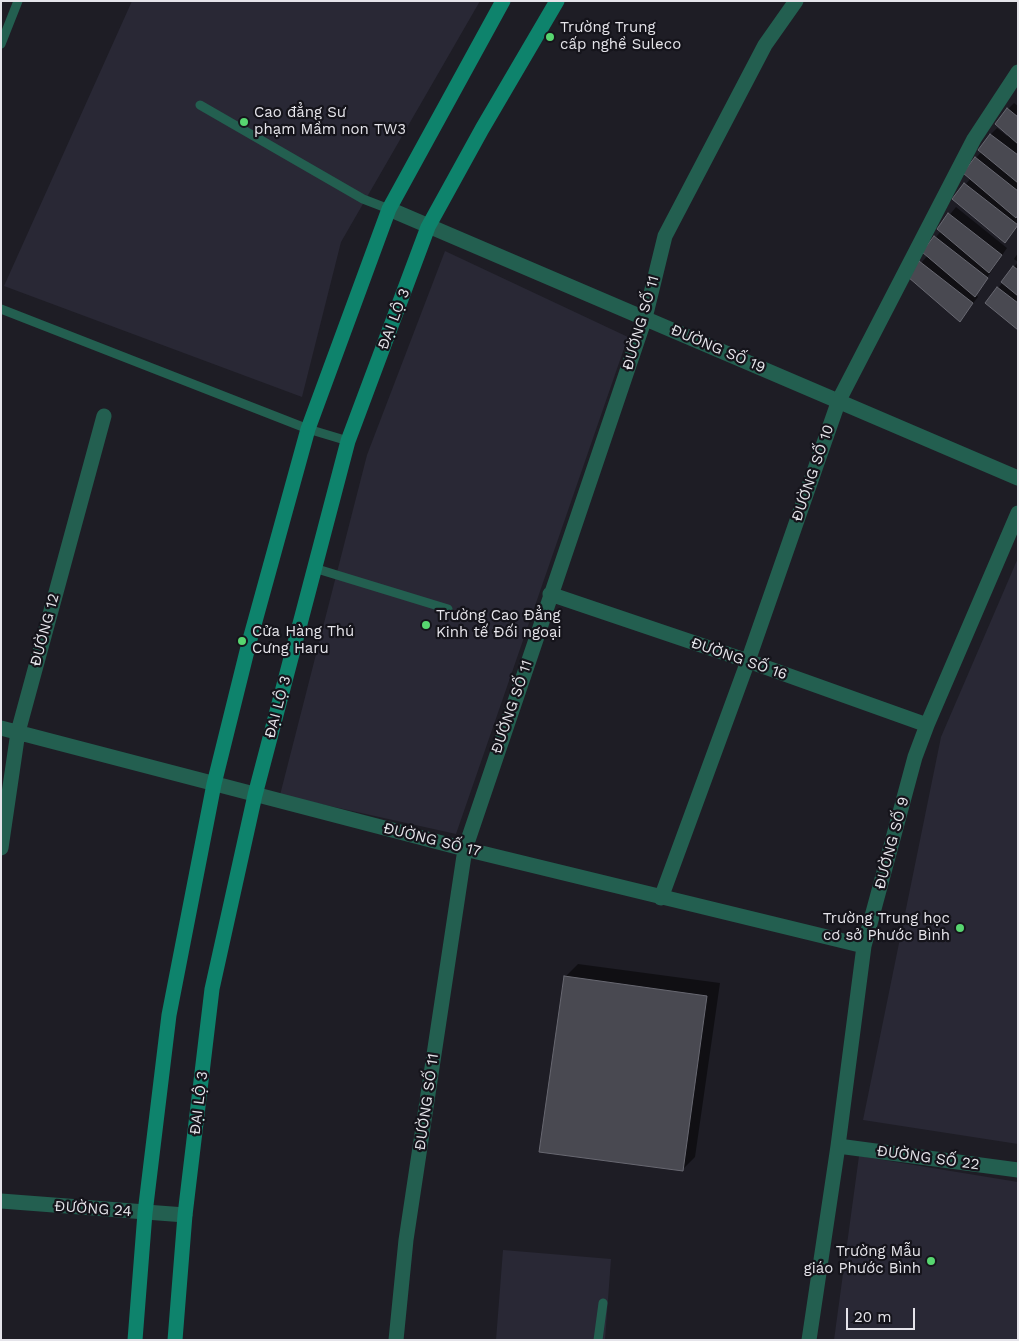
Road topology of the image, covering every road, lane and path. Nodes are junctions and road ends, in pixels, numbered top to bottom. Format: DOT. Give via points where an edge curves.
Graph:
graph roads {
  1 [pos="18,1"];
  2 [pos="503,1"];
  3 [pos="556,1"];
  4 [pos="796,1"];
  5 [pos="1,44"];
  6 [pos="1018,72"];
  7 [pos="200,105"];
  8 [pos="389,209"];
  9 [pos="428,227"];
  10 [pos="1,309"];
  11 [pos="646,318"];
  12 [pos="838,400"];
  13 [pos="104,416"];
  14 [pos="308,429"];
  15 [pos="348,441"];
  16 [pos="1018,478"];
  17 [pos="1018,513"];
  18 [pos="314,568"];
  19 [pos="550,594"];
  20 [pos="448,609"];
  21 [pos="748,661"];
  22 [pos="927,725"];
  23 [pos="1,728"];
  24 [pos="18,732"];
  25 [pos="214,784"];
  26 [pos="255,794"];
  27 [pos="1,848"];
  28 [pos="465,848"];
  29 [pos="661,898"];
  30 [pos="864,946"];
  31 [pos="838,1146"];
  32 [pos="1018,1170"];
  33 [pos="1,1202"];
  34 [pos="145,1213"];
  35 [pos="185,1215"];
  36 [pos="603,1303"];
  37 [pos="135,1340"];
  38 [pos="175,1340"];
  39 [pos="396,1340"];
  40 [pos="598,1340"];
  41 [pos="808,1340"];
  1 -- 5 [label="lane"];
  2 -- 8 [label="street"];
  3 -- 9 [label="street, ĐẠI LỘ 3"];
  4 -- 11 [label="street, ĐƯỜNG SỐ 11" via="765,45 665,236"];
  6 -- 12 [label="street, ĐƯỜNG SỐ 10" via="974,139"];
  7 -- 8 [label="lane" via="363,199"];
  8 -- 9 [label="street, ĐƯỜNG SỐ 19"];
  8 -- 14 [label="street"];
  9 -- 11 [label="street, ĐƯỜNG SỐ 19"];
  9 -- 15 [label="street, ĐẠI LỘ 3"];
  10 -- 14 [label="lane"];
  11 -- 12 [label="street, ĐƯỜNG SỐ 19"];
  11 -- 19 [label="street, ĐƯỜNG SỐ 11"];
  12 -- 16 [label="street, ĐƯỜNG SỐ 19"];
  12 -- 21 [label="street, ĐƯỜNG SỐ 10"];
  13 -- 24 [label="street, ĐƯỜNG 12"];
  14 -- 15 [label="lane"];
  14 -- 25 [label="street"];
  15 -- 18 [label="street, ĐẠI LỘ 3"];
  17 -- 22 [label="street, ĐƯỜNG SỐ 9"];
  18 -- 20 [label="lane"];
  18 -- 26 [label="street, ĐẠI LỘ 3"];
  19 -- 21 [label="street, ĐƯỜNG SỐ 16"];
  19 -- 28 [label="street, ĐƯỜNG SỐ 11"];
  21 -- 22 [label="street, ĐƯỜNG SỐ 16"];
  21 -- 29 [label="street, ĐƯỜNG SỐ 10"];
  22 -- 30 [label="street, ĐƯỜNG SỐ 9"];
  23 -- 24 [label="street, ĐƯỜNG SỐ 17"];
  24 -- 25 [label="street, ĐƯỜNG SỐ 17"];
  24 -- 27 [label="street, ĐƯỜNG 12"];
  25 -- 26 [label="street, ĐƯỜNG SỐ 17"];
  25 -- 34 [label="street" via="170,1015"];
  26 -- 28 [label="street, ĐƯỜNG SỐ 17"];
  26 -- 35 [label="street, ĐẠI LỘ 3" via="212,989"];
  28 -- 29 [label="street, ĐƯỜNG SỐ 17"];
  28 -- 39 [label="street, ĐƯỜNG SỐ 11" via="406,1240"];
  29 -- 30 [label="street, ĐƯỜNG SỐ 17"];
  30 -- 31 [label="street, ĐƯỜNG SỐ 9"];
  31 -- 32 [label="street, ĐƯỜNG SỐ 22"];
  31 -- 41 [label="street, ĐƯỜNG SỐ 9"];
  33 -- 34 [label="street, ĐƯỜNG 24"];
  34 -- 35 [label="street, ĐƯỜNG 24"];
  34 -- 37 [label="street"];
  35 -- 38 [label="street, ĐẠI LỘ 3"];
  36 -- 40 [label="lane"];
}
